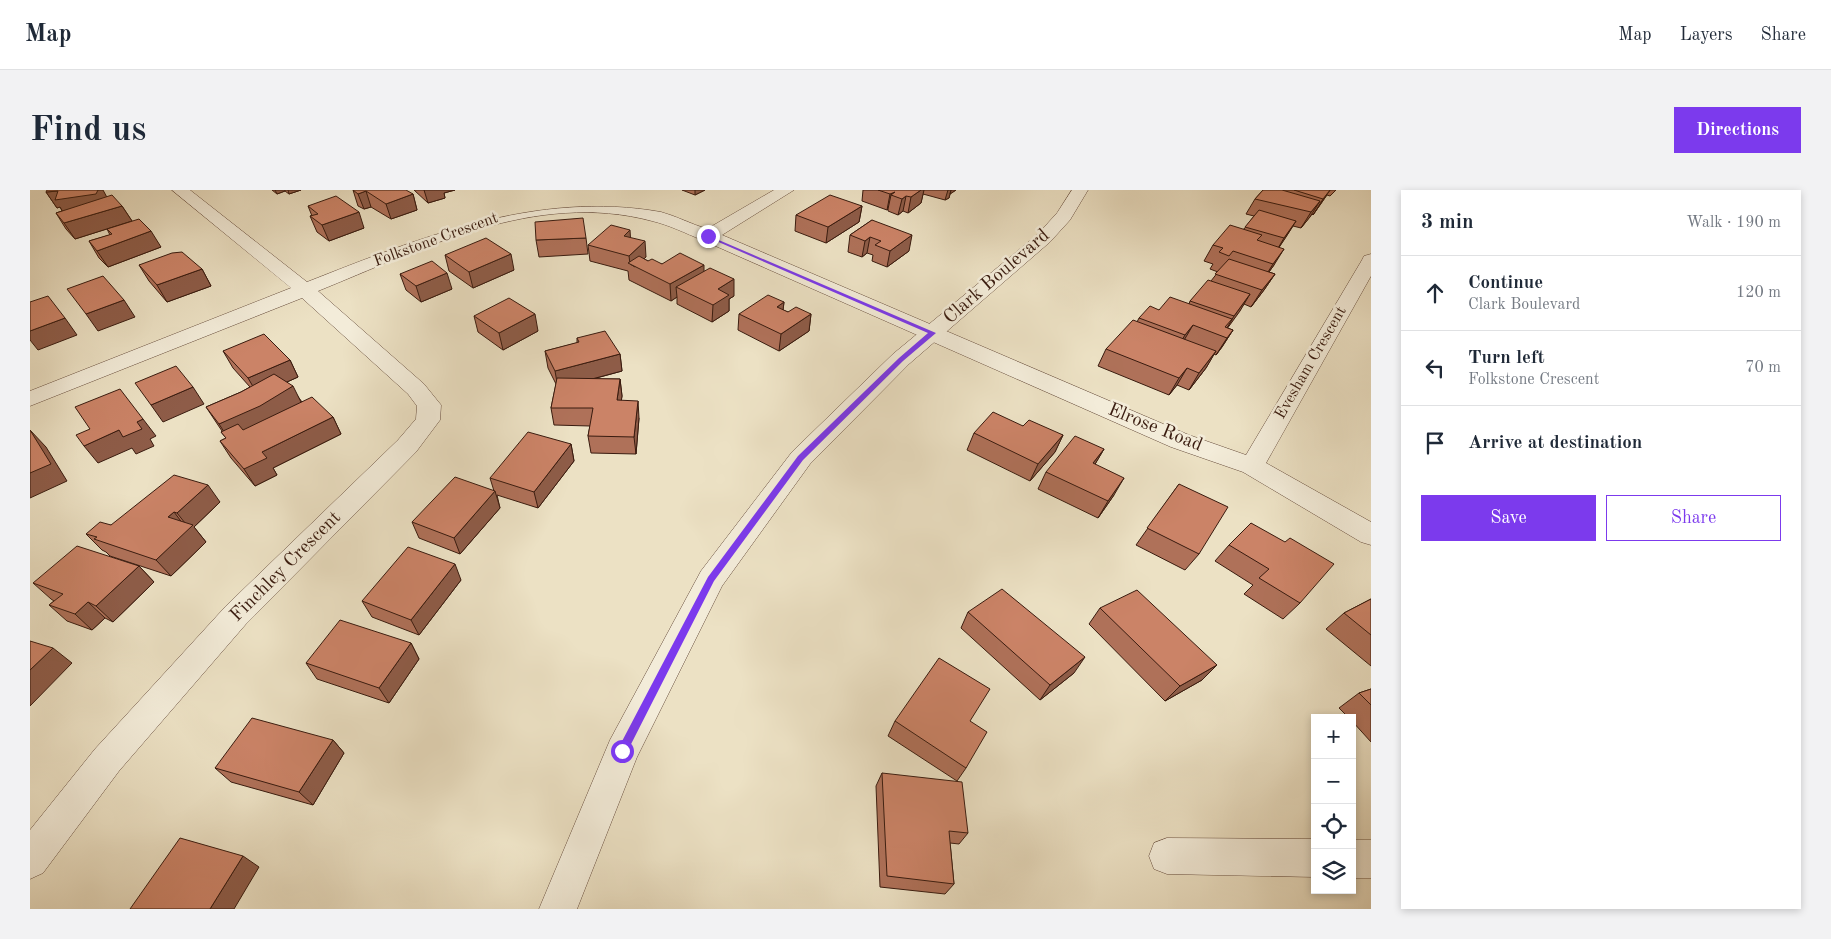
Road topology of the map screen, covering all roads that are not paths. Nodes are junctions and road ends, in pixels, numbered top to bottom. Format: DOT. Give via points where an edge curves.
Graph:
graph roads {
  1 [pos="180,190"];
  2 [pos="786,190"];
  3 [pos="1080,190"];
  4 [pos="708,236"];
  5 [pos="1371,260"];
  6 [pos="304,289"];
  7 [pos="932,333"];
  8 [pos="30,399"];
  9 [pos="1252,466"];
  10 [pos="1371,535"];
  11 [pos="1167,856"];
  12 [pos="1311,858"];
  13 [pos="1356,859"];
  14 [pos="1371,859"];
  15 [pos="30,860"];
  16 [pos="558,909"];
  1 -- 6 [label="street, Finchley Crescent"];
  2 -- 4 [label="street"];
  3 -- 7 [label="street, Clark Boulevard" via="1064,216 1044,238"];
  4 -- 6 [label="street, Folkstone Crescent" via="656,216 611,208 569,207 514,212 462,227"];
  4 -- 7 [label="street, Folkstone Crescent"];
  5 -- 9 [label="street, Evesham Crescent"];
  6 -- 8 [label="street, Folkstone Crescent"];
  6 -- 15 [label="street, Finchley Crescent" via="416,389 429,404 428,420 408,446 236,615 107,760"];
  7 -- 9 [label="street, Elrose Road" via="1180,441"];
  7 -- 16 [label="street, Clark Boulevard" via="901,359 801,458 711,579 622,751"];
  9 -- 10 [label="street, Elrose Road"];
  11 -- 12 [label="street"];
  13 -- 14 [label="street"];
}
